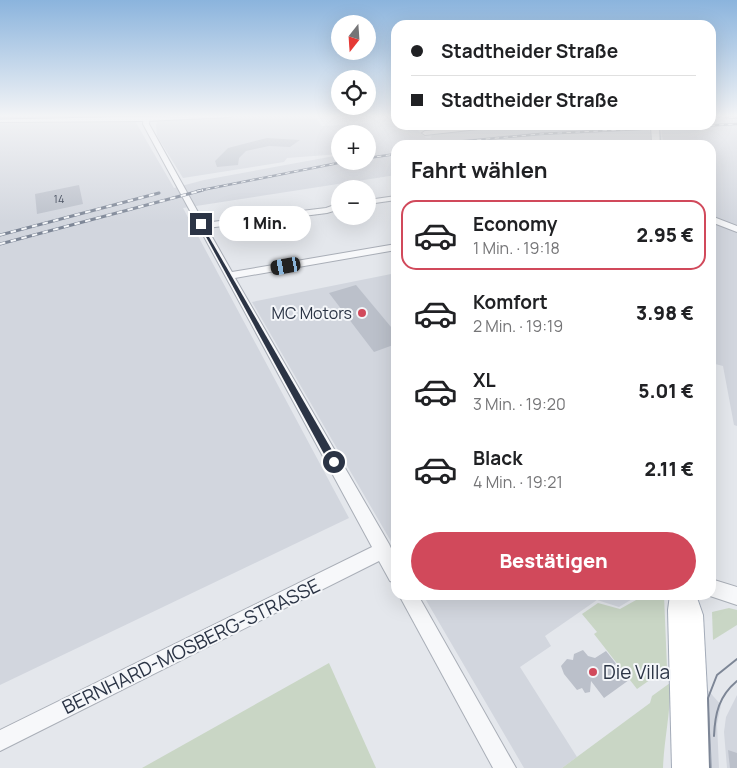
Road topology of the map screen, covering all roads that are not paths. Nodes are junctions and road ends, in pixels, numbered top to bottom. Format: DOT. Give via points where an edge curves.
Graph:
graph roads {
  1 [pos="161,151"];
  2 [pos="391,199"];
  3 [pos="376,201"];
  4 [pos="331,209"];
  5 [pos="716,221"];
  6 [pos="202,226"];
  7 [pos="737,229"];
  8 [pos="391,248"];
  9 [pos="229,276"];
  10 [pos="383,550"];
  11 [pos="391,565"];
  12 [pos="716,590"];
  13 [pos="737,596"];
  14 [pos="411,600"];
  15 [pos="679,600"];
  16 [pos="688,600"];
  17 [pos="0,741"];
  18 [pos="506,768"];
  19 [pos="685,768"];
  20 [pos="698,768"];
  1 -- 6 [label="street"];
  2 -- 3 [label="street"];
  4 -- 6 [label="street"];
  5 -- 7 [label="street"];
  6 -- 9 [label="street"];
  8 -- 9 [label="street"];
  9 -- 10 [label="street"];
  10 -- 11 [label="street"];
  10 -- 17 [label="street, BERNHARD-MOSBERG-STRASSE"];
  12 -- 13 [label="street"];
  14 -- 18 [label="street"];
  15 -- 19 [label="main road"];
  16 -- 20 [label="main road" via="692,615"];
}
